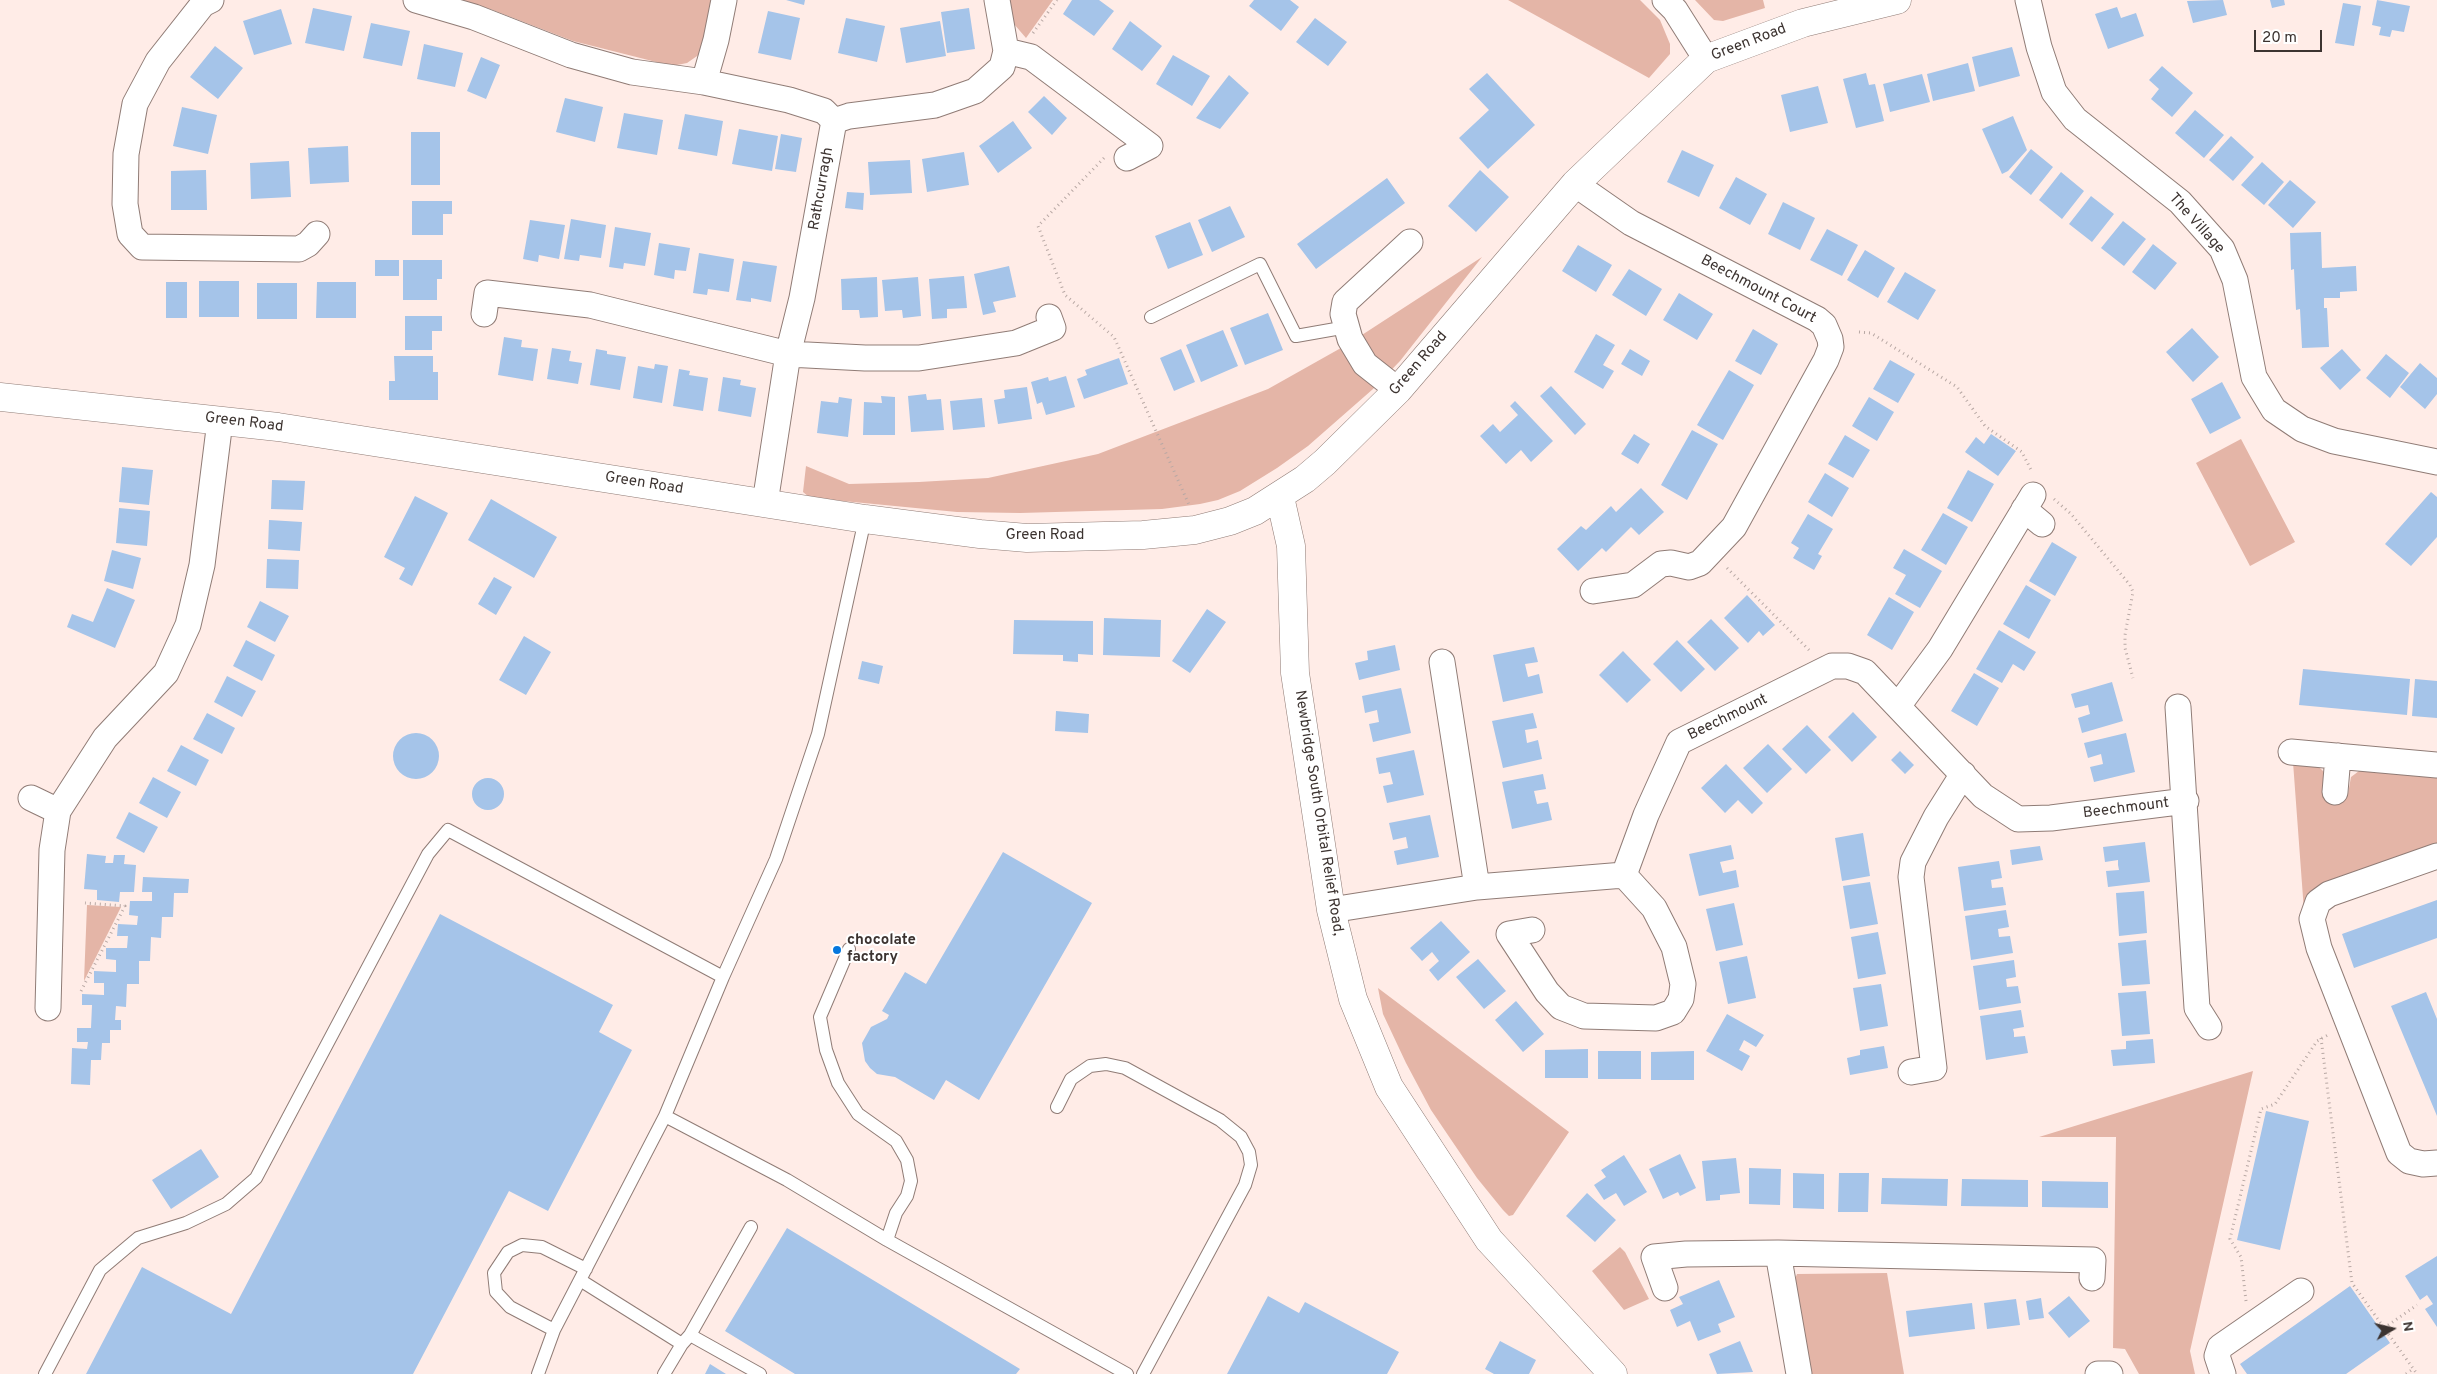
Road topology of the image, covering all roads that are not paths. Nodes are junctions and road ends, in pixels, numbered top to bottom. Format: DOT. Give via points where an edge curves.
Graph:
graph roads {
  1 [pos="211,0"];
  2 [pos="416,0"];
  3 [pos="724,0"];
  4 [pos="997,0"];
  5 [pos="1665,0"];
  6 [pos="1898,0"];
  7 [pos="2028,0"];
  8 [pos="1006,51"];
  9 [pos="1706,59"];
  10 [pos="704,82"];
  11 [pos="834,121"];
  12 [pos="1127,158"];
  13 [pos="1575,184"];
  14 [pos="317,234"];
  15 [pos="1410,242"];
  16 [pos="486,294"];
  17 [pos="1049,316"];
  18 [pos="1151,317"];
  19 [pos="1347,327"];
  20 [pos="788,354"];
  21 [pos="1398,390"];
  22 [pos="3,398"];
  23 [pos="220,420"];
  24 [pos="2437,462"];
  25 [pos="1280,496"];
  26 [pos="765,503"];
  27 [pos="2033,509"];
  28 [pos="865,519"];
  29 [pos="1593,591"];
  30 [pos="1442,662"];
  31 [pos="1898,706"];
  32 [pos="2178,707"];
  33 [pos="2291,752"];
  34 [pos="2338,756"];
  35 [pos="2437,764"];
  36 [pos="1963,774"];
  37 [pos="2335,792"];
  38 [pos="31,798"];
  39 [pos="2186,801"];
  40 [pos="58,811"];
  41 [pos="2437,856"];
  42 [pos="1624,875"];
  43 [pos="1477,887"];
  44 [pos="1331,910"];
  45 [pos="1532,930"];
  46 [pos="849,949"];
  47 [pos="723,977"];
  48 [pos="48,1008"];
  49 [pos="2209,1026"];
  50 [pos="1911,1072"];
  51 [pos="1057,1107"];
  52 [pos="665,1116"];
  53 [pos="2437,1163"];
  54 [pos="751,1227"];
  55 [pos="887,1240"];
  56 [pos="1778,1253"];
  57 [pos="583,1275"];
  58 [pos="2092,1278"];
  59 [pos="1665,1288"];
  60 [pos="2301,1291"];
  61 [pos="554,1330"];
  62 [pos="686,1340"];
  63 [pos="45,1374"];
  64 [pos="538,1374"];
  65 [pos="664,1374"];
  66 [pos="760,1374"];
  67 [pos="1127,1374"];
  68 [pos="1143,1374"];
  69 [pos="1613,1374"];
  70 [pos="1799,1374"];
  71 [pos="2098,1374"];
  72 [pos="2110,1374"];
  73 [pos="2223,1374"];
  1 -- 14 [label="street" via="204,4 158,61 135,104 126,154 125,204 130,234 142,247 298,249"];
  2 -- 10 [label="street" via="474,17 571,55 632,72"];
  3 -- 10 [label="street"];
  4 -- 8 [label="street"];
  5 -- 9 [label="street" via="1675,10"];
  6 -- 9 [label="street, Green Road" via="1803,22"];
  7 -- 24 [label="street, The Village" via="2054,92 2076,119 2180,202 2222,249 2235,280 2254,377 2274,410 2302,429 2334,441"];
  8 -- 11 [label="street" via="1002,67 975,91 935,105 849,116"];
  8 -- 12 [label="street" via="1031,57 1150,146"];
  9 -- 13 [label="street, Green Road"];
  10 -- 11 [label="street" via="798,103 824,111"];
  11 -- 20 [label="street, Rathcurragh" via="802,298"];
  13 -- 21 [label="street, Green Road"];
  13 -- 29 [label="street, Beechmount Court" via="1631,223 1817,319 1829,332 1831,347 1734,527 1711,552 1700,563 1689,567 1661,564 1633,585"];
  15 -- 19 [label="street" via="1345,302"];
  16 -- 20 [label="street" via="590,305"];
  17 -- 20 [label="street" via="1053,328 1016,343 919,358"];
  18 -- 19 [label="lane" via="1260,264 1296,336"];
  19 -- 21 [label="street" via="1364,364"];
  20 -- 26 [label="street, Rathcurragh"];
  21 -- 25 [label="street, Green Road" via="1325,462"];
  22 -- 23 [label="street, Green Road"];
  23 -- 26 [label="street, Green Road"];
  23 -- 40 [label="street" via="202,565 188,625 166,672 105,738"];
  25 -- 28 [label="street, Green Road" via="1230,522 1195,530 1142,535 1027,538"];
  25 -- 44 [label="street, Newbridge South Orbital Relief Road," via="1291,546 1295,672"];
  26 -- 28 [label="street, Green Road"];
  27 -- 31 [label="street"];
  28 -- 47 [label="lane" via="818,734 776,859"];
  30 -- 43 [label="street"];
  31 -- 36 [label="street, Beechmount"];
  31 -- 42 [label="street, Beechmount" via="1865,672 1848,666 1832,666 1680,742"];
  32 -- 39 [label="street, Beechmount"];
  33 -- 34 [label="street"];
  34 -- 35 [label="street"];
  34 -- 37 [label="street"];
  36 -- 39 [label="street, Beechmount" via="1983,796 2018,819 2061,817"];
  36 -- 50 [label="street" via="1913,862 1911,877 1934,1068"];
  38 -- 40 [label="street"];
  39 -- 49 [label="street, Beechmount" via="2197,1008"];
  40 -- 48 [label="street" via="52,850"];
  41 -- 53 [label="street" via="2329,894 2318,902 2312,919 2319,948 2399,1153 2409,1161"];
  42 -- 43 [label="street"];
  42 -- 45 [label="street" via="1654,908 1674,948 1683,984 1681,999 1673,1012 1656,1018 1584,1016 1561,1007 1547,992 1509,934"];
  43 -- 44 [label="street"];
  44 -- 69 [label="street, Newbridge South Orbital Relief Road," via="1353,999 1389,1087 1489,1240"];
  46 -- 55 [label="lane" via="820,1017 826,1050 838,1084 858,1114 896,1141 907,1160 911,1181"];
  47 -- 52 [label="lane"];
  47 -- 63 [label="lane" via="448,830 428,854 256,1178 226,1204 186,1223 138,1238 100,1270"];
  51 -- 68 [label="lane" via="1071,1080 1090,1066 1106,1064 1124,1068 1220,1120 1241,1137 1249,1152 1251,1165 1246,1185"];
  52 -- 55 [label="lane" via="787,1180"];
  52 -- 57 [label="lane"];
  54 -- 62 [label="lane"];
  55 -- 67 [label="lane"];
  56 -- 58 [label="street" via="2093,1260"];
  56 -- 59 [label="street" via="1654,1257"];
  56 -- 70 [label="street"];
  57 -- 61 [label="lane"];
  57 -- 61 [label="lane" via="542,1247 522,1245 508,1252 494,1273 496,1292 510,1307"];
  57 -- 62 [label="lane"];
  60 -- 73 [label="street" via="2220,1348 2217,1356"];
  61 -- 64 [label="lane"];
  62 -- 65 [label="lane"];
  62 -- 66 [label="lane"];
  71 -- 72 [label="street"];
}
